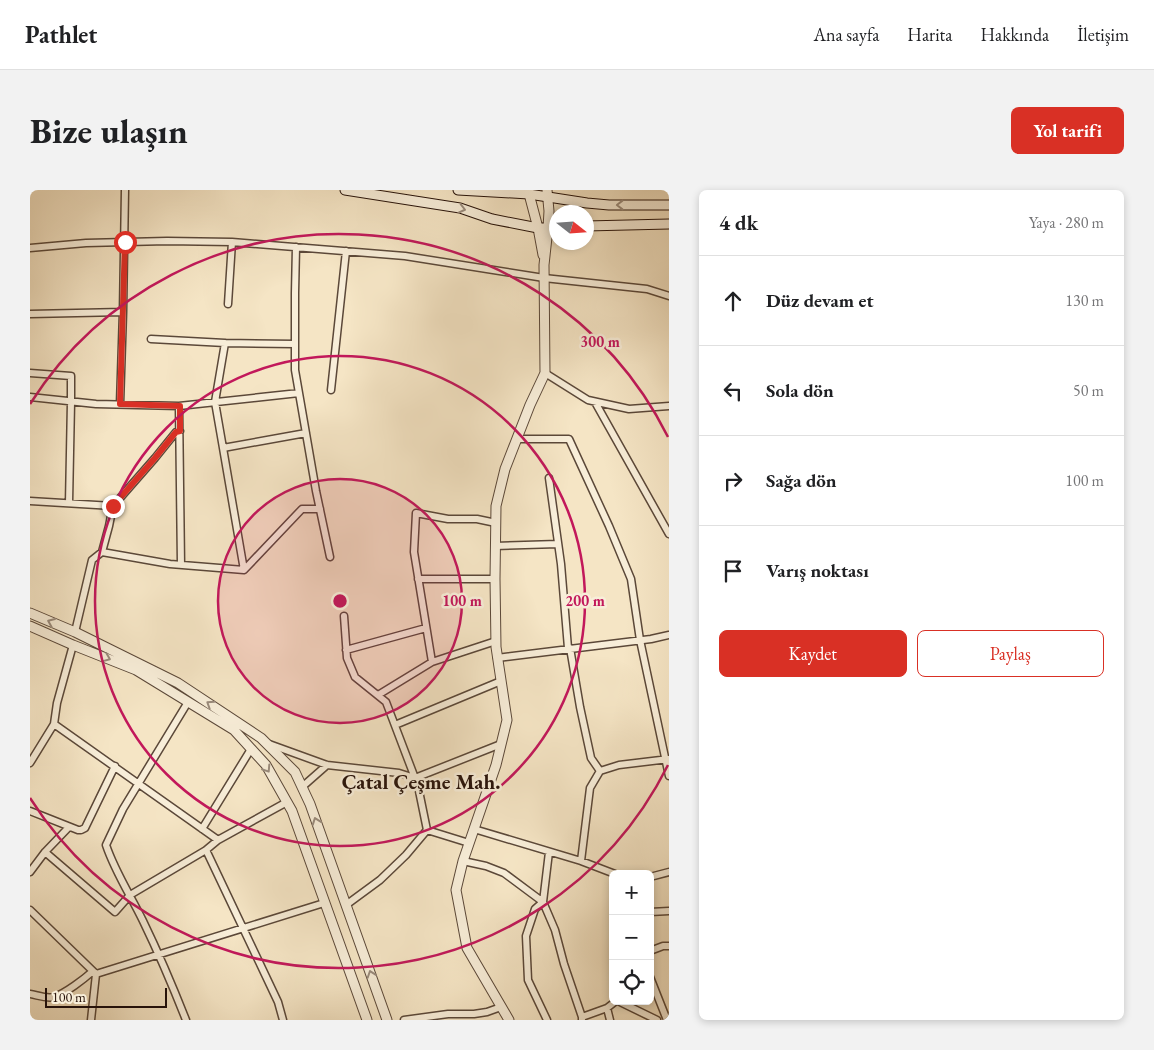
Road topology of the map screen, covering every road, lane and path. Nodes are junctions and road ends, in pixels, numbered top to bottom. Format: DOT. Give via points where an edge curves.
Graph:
graph roads {
  1 [pos="125,190"];
  2 [pos="345,190"];
  3 [pos="458,190"];
  4 [pos="529,192"];
  5 [pos="547,194"];
  6 [pos="669,205"];
  7 [pos="549,208"];
  8 [pos="669,224"];
  9 [pos="594,226"];
  10 [pos="538,228"];
  11 [pos="549,228"];
  12 [pos="125,242"];
  13 [pos="232,242"];
  14 [pos="549,242"];
  15 [pos="296,247"];
  16 [pos="30,248"];
  17 [pos="346,251"];
  18 [pos="544,265"];
  19 [pos="544,278"];
  20 [pos="669,296"];
  21 [pos="228,304"];
  22 [pos="123,312"];
  23 [pos="30,314"];
  24 [pos="151,338"];
  25 [pos="225,343"];
  26 [pos="295,344"];
  27 [pos="30,373"];
  28 [pos="545,373"];
  29 [pos="330,390"];
  30 [pos="299,393"];
  31 [pos="30,397"];
  32 [pos="71,402"];
  33 [pos="215,402"];
  34 [pos="595,402"];
  35 [pos="120,404"];
  36 [pos="180,406"];
  37 [pos="669,406"];
  38 [pos="180,431"];
  39 [pos="306,432"];
  40 [pos="517,439"];
  41 [pos="223,448"];
  42 [pos="549,478"];
  43 [pos="30,501"];
  44 [pos="70,503"];
  45 [pos="113,506"];
  46 [pos="320,509"];
  47 [pos="665,522"];
  48 [pos="496,523"];
  49 [pos="669,534"];
  50 [pos="558,544"];
  51 [pos="496,546"];
  52 [pos="102,552"];
  53 [pos="330,557"];
  54 [pos="181,565"];
  55 [pos="244,570"];
  56 [pos="418,579"];
  57 [pos="495,579"];
  58 [pos="30,613"];
  59 [pos="344,616"];
  60 [pos="30,626"];
  61 [pos="426,628"];
  62 [pos="76,632"];
  63 [pos="669,635"];
  64 [pos="640,640"];
  65 [pos="496,641"];
  66 [pos="73,645"];
  67 [pos="569,648"];
  68 [pos="346,650"];
  69 [pos="497,658"];
  70 [pos="432,662"];
  71 [pos="501,681"];
  72 [pos="378,696"];
  73 [pos="188,702"];
  74 [pos="54,724"];
  75 [pos="395,725"];
  76 [pos="268,744"];
  77 [pos="501,744"];
  78 [pos="251,749"];
  79 [pos="667,759"];
  80 [pos="30,763"];
  81 [pos="114,766"];
  82 [pos="327,766"];
  83 [pos="600,772"];
  84 [pos="669,776"];
  85 [pos="415,778"];
  86 [pos="139,784"];
  87 [pos="302,787"];
  88 [pos="287,802"];
  89 [pos="30,812"];
  90 [pos="69,826"];
  91 [pos="202,829"];
  92 [pos="474,829"];
  93 [pos="427,830"];
  94 [pos="218,840"];
  95 [pos="469,843"];
  96 [pos="206,850"];
  97 [pos="45,852"];
  98 [pos="549,852"];
  99 [pos="463,861"];
  100 [pos="581,861"];
  101 [pos="30,872"];
  102 [pos="609,872"];
  103 [pos="669,872"];
  104 [pos="654,876"];
  105 [pos="130,895"];
  106 [pos="543,902"];
  107 [pos="324,903"];
  108 [pos="346,905"];
  109 [pos="30,910"];
  110 [pos="669,911"];
  111 [pos="654,912"];
  112 [pos="242,928"];
  113 [pos="669,946"];
  114 [pos="654,950"];
  115 [pos="160,954"];
  116 [pos="95,972"];
  117 [pos="654,987"];
  118 [pos="30,994"];
  119 [pos="611,1005"];
  120 [pos="625,1005"];
  121 [pos="502,1008"];
  122 [pos="607,1008"];
  123 [pos="582,1019"];
  124 [pos="91,1020"];
  125 [pos="186,1020"];
  126 [pos="283,1020"];
  127 [pos="367,1020"];
  128 [pos="387,1020"];
  129 [pos="404,1020"];
  130 [pos="509,1020"];
  131 [pos="547,1020"];
  132 [pos="610,1020"];
  133 [pos="657,1020"];
  134 [pos="667,1020"];
  1 -- 12 [label="street"];
  2 -- 10 [label="street, one-way" via="460,208 492,219"];
  3 -- 4 [label="street"];
  4 -- 5 [label="street"];
  4 -- 10 [label="street"];
  6 -- 5 [label="street, one-way" via="580,203"];
  5 -- 7 [label="street"];
  8 -- 9 [label="street"];
  10 -- 11 [label="street"];
  10 -- 18 [label="street"];
  12 -- 13 [label="street"];
  12 -- 16 [label="street"];
  12 -- 22 [label="street"];
  13 -- 15 [label="street"];
  13 -- 21 [label="street"];
  14 -- 18 [label="street"];
  15 -- 17 [label="street"];
  15 -- 26 [label="street"];
  17 -- 19 [label="street" via="405,256"];
  17 -- 29 [label="street"];
  18 -- 19 [label="street"];
  19 -- 20 [label="street" via="647,289"];
  19 -- 28 [label="street"];
  22 -- 23 [label="street"];
  22 -- 35 [label="street"];
  24 -- 25 [label="street"];
  25 -- 26 [label="street"];
  25 -- 33 [label="street"];
  26 -- 30 [label="street"];
  27 -- 32 [label="street" via="71,376"];
  28 -- 34 [label="street"];
  28 -- 40 [label="street"];
  30 -- 33 [label="street"];
  30 -- 39 [label="street"];
  31 -- 32 [label="street"];
  32 -- 35 [label="street"];
  32 -- 44 [label="street"];
  33 -- 36 [label="street"];
  33 -- 41 [label="street"];
  34 -- 37 [label="street" via="629,409"];
  34 -- 47 [label="street"];
  35 -- 36 [label="street"];
  36 -- 38 [label="street"];
  38 -- 45 [label="street"];
  38 -- 54 [label="street"];
  39 -- 41 [label="street"];
  39 -- 46 [label="street"];
  40 -- 48 [label="street" via="505,469 496,506"];
  40 -- 64 [label="street" via="569,439 631,579"];
  41 -- 55 [label="street"];
  42 -- 50 [label="street"];
  43 -- 44 [label="street"];
  44 -- 45 [label="street"];
  45 -- 52 [label="street"];
  46 -- 53 [label="street"];
  46 -- 55 [label="street" via="302,509"];
  47 -- 49 [label="street"];
  48 -- 51 [label="street"];
  48 -- 56 [label="street" via="416,513 414,552"];
  50 -- 51 [label="street"];
  50 -- 67 [label="street"];
  51 -- 57 [label="street"];
  52 -- 54 [label="street"];
  52 -- 62 [label="street" via="92,560"];
  54 -- 55 [label="street"];
  56 -- 57 [label="street"];
  56 -- 61 [label="street"];
  57 -- 65 [label="street"];
  62 -- 58 [label="street, one-way"];
  59 -- 68 [label="street"];
  60 -- 66 [label="street"];
  61 -- 68 [label="street"];
  61 -- 70 [label="street"];
  76 -- 62 [label="street, one-way" via="178,683"];
  63 -- 64 [label="street"];
  64 -- 67 [label="street"];
  64 -- 79 [label="street"];
  65 -- 69 [label="street"];
  65 -- 70 [label="street"];
  66 -- 73 [label="street, one-way" via="136,670"];
  66 -- 74 [label="street"];
  67 -- 69 [label="street"];
  67 -- 83 [label="street" via="591,758"];
  68 -- 72 [label="street" via="356,678"];
  69 -- 71 [label="street"];
  70 -- 72 [label="street"];
  71 -- 75 [label="street"];
  71 -- 77 [label="street" via="507,720"];
  72 -- 75 [label="street" via="386,702"];
  73 -- 78 [label="street" via="234,730"];
  73 -- 86 [label="street"];
  74 -- 80 [label="street"];
  74 -- 81 [label="street"];
  75 -- 85 [label="street"];
  76 -- 82 [label="street"];
  76 -- 87 [label="street" via="295,772"];
  77 -- 85 [label="street"];
  77 -- 92 [label="street"];
  78 -- 88 [label="street, one-way" via="266,765"];
  78 -- 91 [label="street"];
  79 -- 83 [label="street" via="619,765"];
  79 -- 84 [label="street"];
  81 -- 86 [label="street"];
  81 -- 90 [label="street" via="85,828"];
  82 -- 85 [label="street" via="400,773"];
  82 -- 87 [label="street"];
  83 -- 100 [label="street" via="590,788"];
  85 -- 93 [label="street"];
  86 -- 91 [label="street"];
  86 -- 105 [label="street" via="106,845"];
  108 -- 87 [label="street, one-way"];
  88 -- 94 [label="street"];
  88 -- 107 [label="street"];
  89 -- 90 [label="street"];
  90 -- 97 [label="street"];
  91 -- 94 [label="street"];
  92 -- 95 [label="street"];
  92 -- 98 [label="street"];
  93 -- 95 [label="street"];
  93 -- 108 [label="street" via="380,880"];
  94 -- 96 [label="street"];
  95 -- 99 [label="street"];
  96 -- 105 [label="street"];
  96 -- 112 [label="street"];
  97 -- 101 [label="street"];
  97 -- 105 [label="street" via="115,912"];
  98 -- 100 [label="street"];
  98 -- 106 [label="street"];
  99 -- 106 [label="street" via="504,873"];
  99 -- 121 [label="street" via="456,890 467,948"];
  100 -- 102 [label="street"];
  103 -- 104 [label="street"];
  105 -- 115 [label="street"];
  106 -- 123 [label="street" via="555,930"];
  106 -- 131 [label="street" via="536,909 526,936 528,980"];
  107 -- 112 [label="street"];
  107 -- 127 [label="street"];
  128 -- 108 [label="street, one-way"];
  109 -- 116 [label="street"];
  110 -- 111 [label="street"];
  112 -- 115 [label="street"];
  112 -- 126 [label="street" via="278,1002"];
  113 -- 114 [label="street"];
  115 -- 116 [label="street"];
  115 -- 125 [label="street"];
  116 -- 118 [label="street" via="54,997"];
  116 -- 124 [label="street"];
  117 -- 134 [label="street"];
  119 -- 122 [label="street"];
  120 -- 133 [label="street"];
  121 -- 129 [label="street" via="474,1014"];
  121 -- 130 [label="street"];
  122 -- 123 [label="street"];
  122 -- 132 [label="street"];
}
